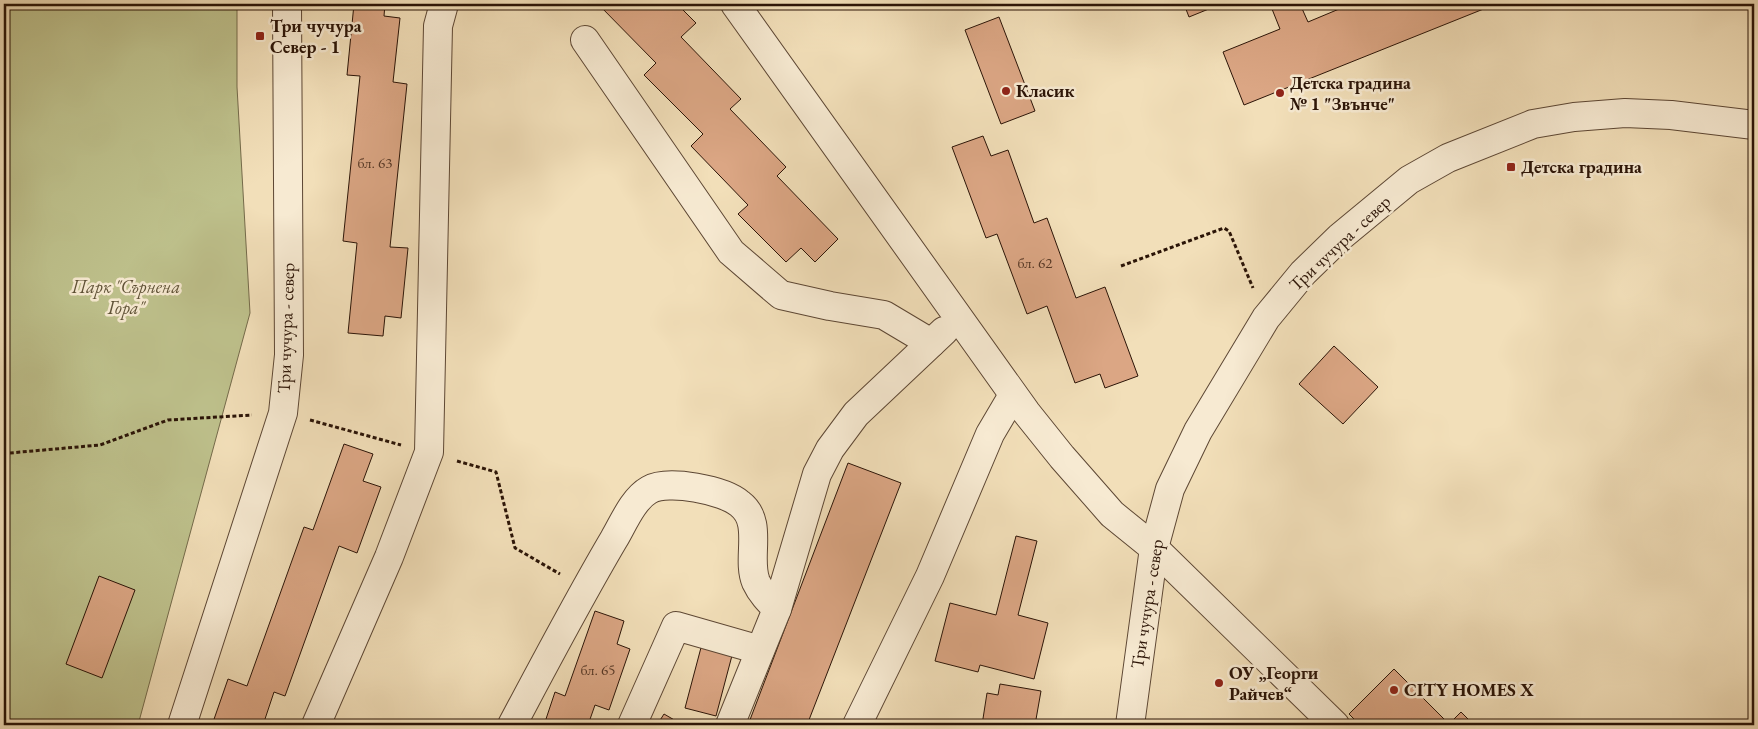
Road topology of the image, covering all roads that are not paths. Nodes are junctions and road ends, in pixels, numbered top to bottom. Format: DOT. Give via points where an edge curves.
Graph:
graph roads {
  1 [pos="287,4"];
  2 [pos="444,4"];
  3 [pos="735,4"];
  4 [pos="585,40"];
  5 [pos="1754,125"];
  6 [pos="959,318"];
  7 [pos="931,343"];
  8 [pos="1013,395"];
  9 [pos="1154,548"];
  10 [pos="777,609"];
  11 [pos="760,650"];
  12 [pos="182,725"];
  13 [pos="316,725"];
  14 [pos="512,725"];
  15 [pos="632,725"];
  16 [pos="730,725"];
  17 [pos="857,725"];
  18 [pos="1130,725"];
  19 [pos="1336,725"];
  1 -- 12 [label="street, Три чучура - север" via="289,355 283,413"];
  2 -- 13 [label="street" via="438,26 429,452 389,557"];
  3 -- 6 [label="street"];
  4 -- 7 [label="street" via="731,252 781,295 884,315"];
  5 -- 9 [label="street, Три чучура - север" via="1671,115 1574,117 1532,124 1448,158 1409,180 1340,237 1303,273 1266,318 1198,431 1170,490"];
  6 -- 7 [label="street"];
  6 -- 8 [label="street"];
  7 -- 10 [label="street" via="856,414 830,449 817,474"];
  8 -- 9 [label="street" via="1112,514"];
  8 -- 17 [label="street" via="990,434 930,576"];
  9 -- 18 [label="street, Три чучура - север"];
  9 -- 19 [label="street"];
  10 -- 11 [label="street"];
  10 -- 14 [label="street" via="756,582 751,516 740,503 705,489 667,486 649,490 634,506 585,588"];
  11 -- 15 [label="street" via="676,626"];
  11 -- 16 [label="street"];
}
